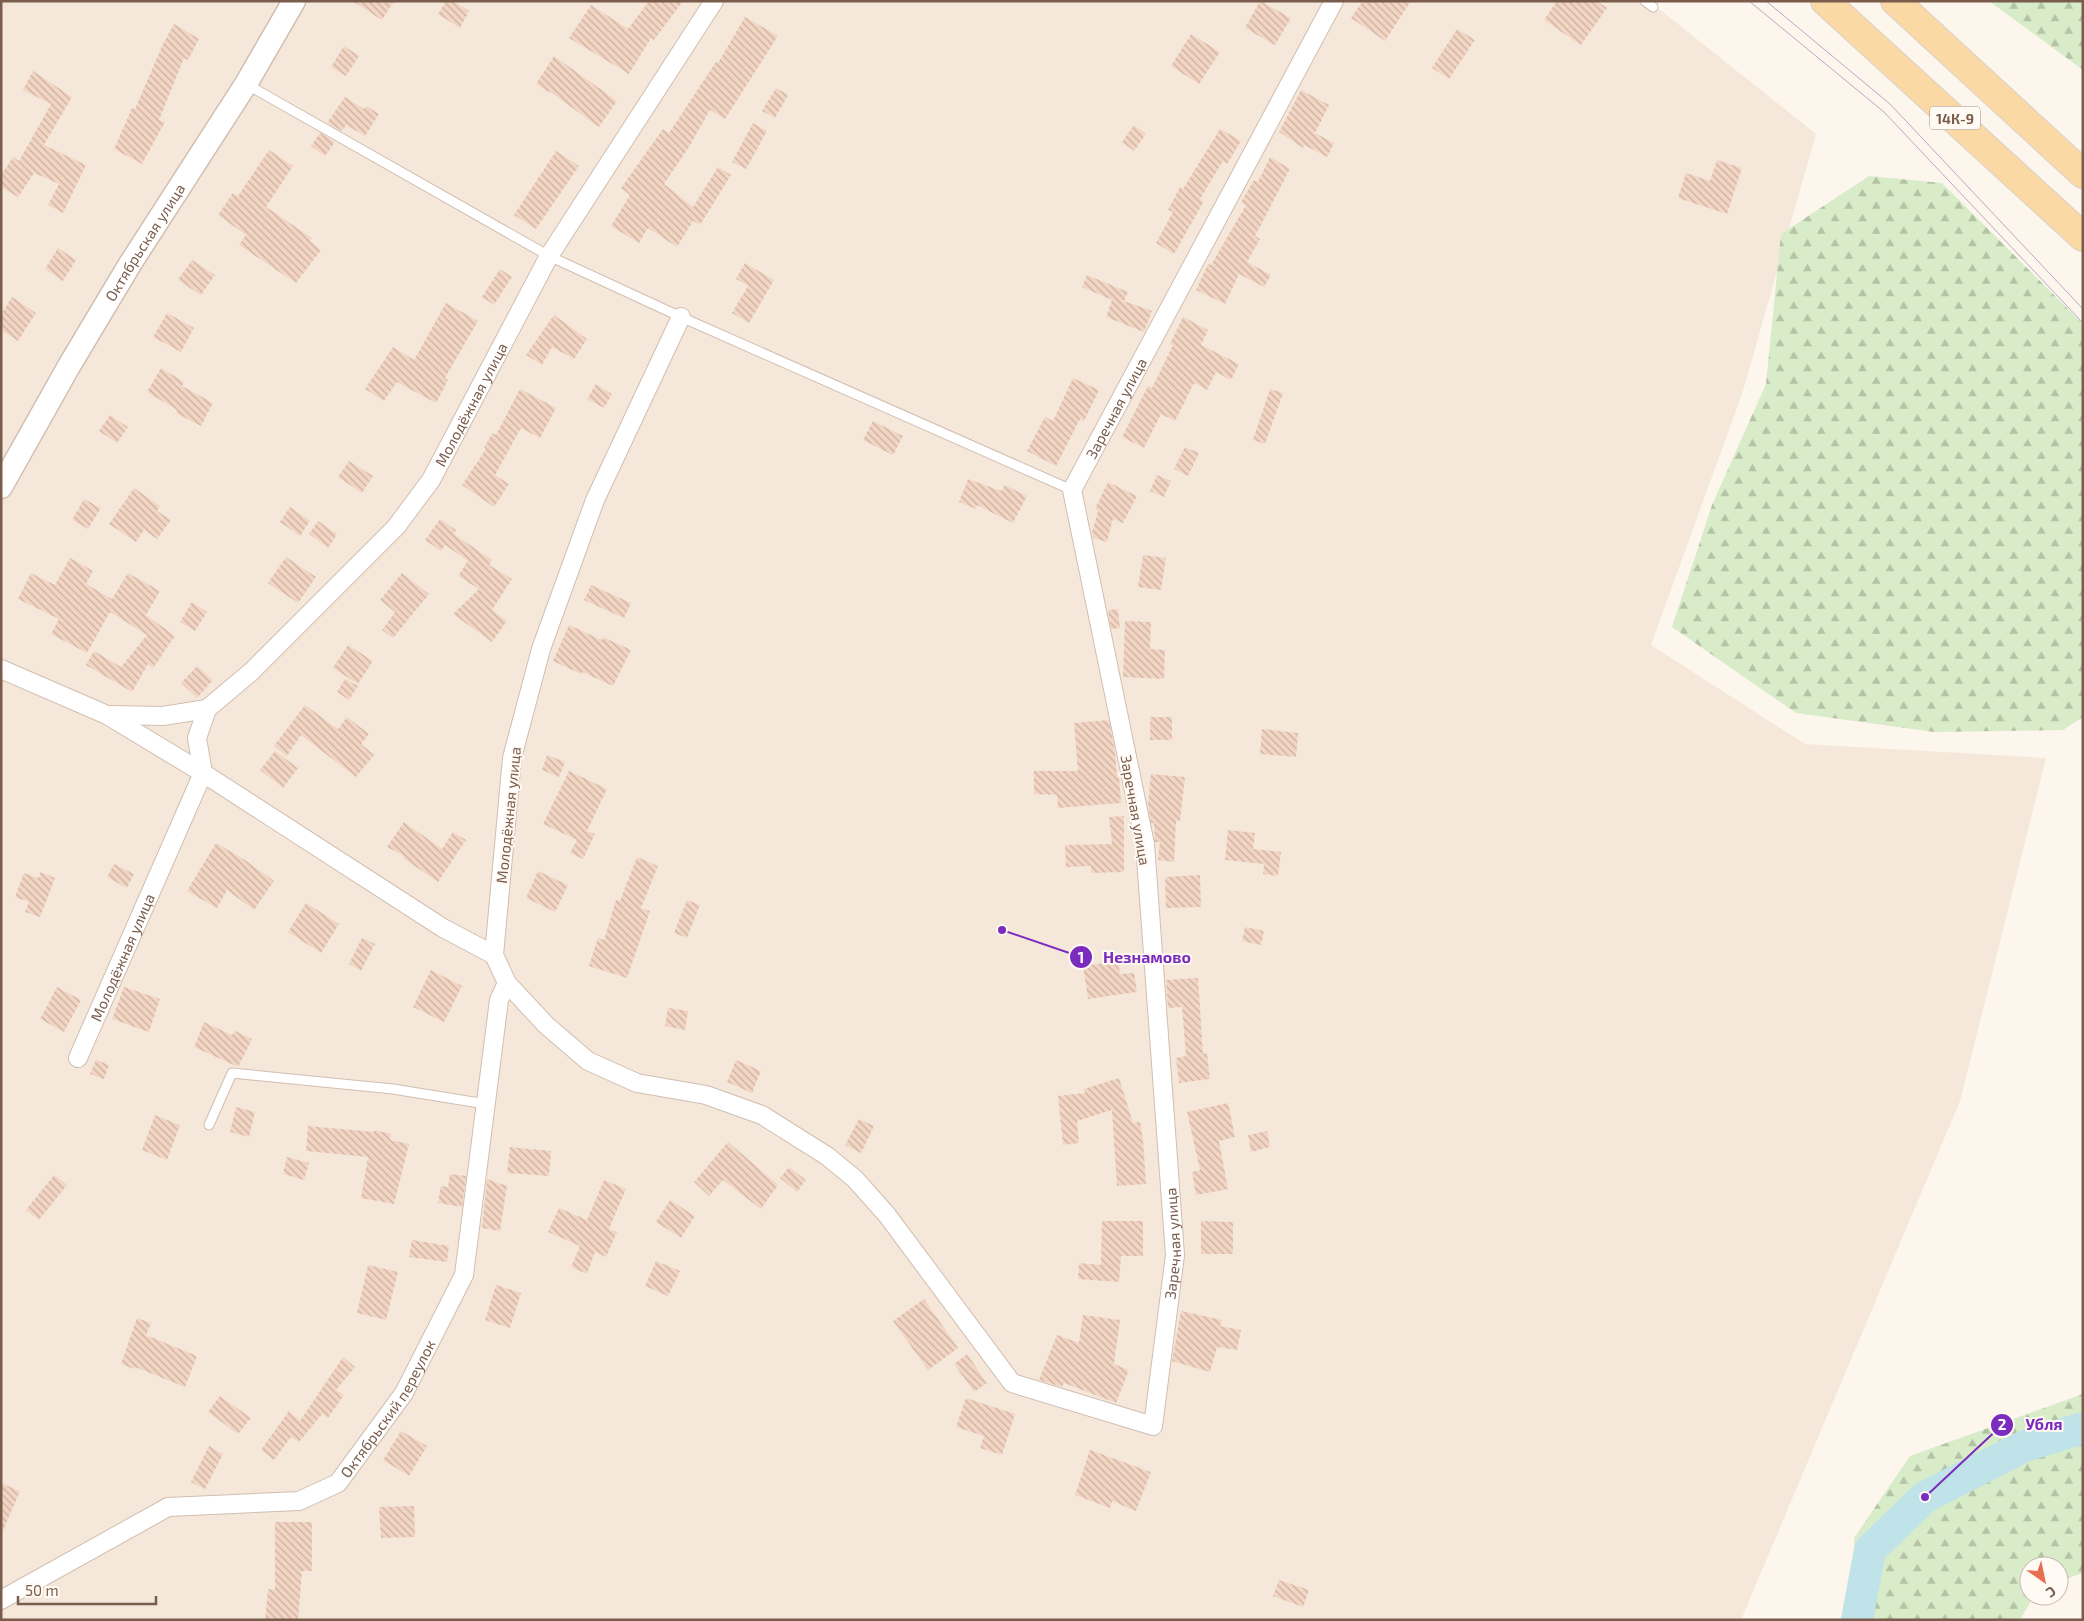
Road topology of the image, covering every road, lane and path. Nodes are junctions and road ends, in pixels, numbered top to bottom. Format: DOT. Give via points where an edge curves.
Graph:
graph roads {
  1 [pos="294,1"];
  2 [pos="714,1"];
  3 [pos="1334,1"];
  4 [pos="1825,1"];
  5 [pos="1895,1"];
  6 [pos="246,84"];
  7 [pos="2083,174"];
  8 [pos="2083,237"];
  9 [pos="549,256"];
  10 [pos="681,317"];
  11 [pos="1,487"];
  12 [pos="1072,490"];
  13 [pos="1,669"];
  14 [pos="207,709"];
  15 [pos="107,715"];
  16 [pos="203,773"];
  17 [pos="494,955"];
  18 [pos="507,984"];
  19 [pos="78,1058"];
  20 [pos="486,1104"];
  21 [pos="209,1125"];
  22 [pos="827,1156"];
  23 [pos="1,1600"];
  1 -- 6 [label="street, Октябрьская улица"];
  2 -- 9 [label="street, Молодёжная улица"];
  3 -- 12 [label="street, Заречная улица"];
  4 -- 8 [label="main road, 14К-9"];
  5 -- 7 [label="main road, 14К-9"];
  6 -- 9 [label="lane"];
  6 -- 11 [label="street, Октябрьская улица" via="130,264 68,366"];
  9 -- 10 [label="lane"];
  9 -- 14 [label="street, Молодёжная улица" via="431,480 396,527 251,672"];
  10 -- 12 [label="lane"];
  10 -- 17 [label="street, Молодёжная улица" via="595,500 541,649 512,758"];
  12 -- 22 [label="street, Заречная улица" via="1145,844 1175,1255 1153,1426 1012,1383 887,1215 854,1179"];
  13 -- 15 [label="street"];
  14 -- 15 [label="street" via="163,716"];
  14 -- 16 [label="street" via="197,738"];
  15 -- 16 [label="street"];
  16 -- 17 [label="street" via="443,928"];
  16 -- 19 [label="street, Молодёжная улица"];
  17 -- 18 [label="street, Молодёжная улица"];
  18 -- 20 [label="street" via="499,1000"];
  18 -- 22 [label="street, Молодёжная улица" via="546,1025 588,1061 637,1083 706,1095 762,1115"];
  20 -- 21 [label="lane" via="393,1089 232,1073"];
  20 -- 23 [label="street, Октябрьский переулок" via="464,1275 404,1393 338,1483 299,1501 168,1507"];
}
